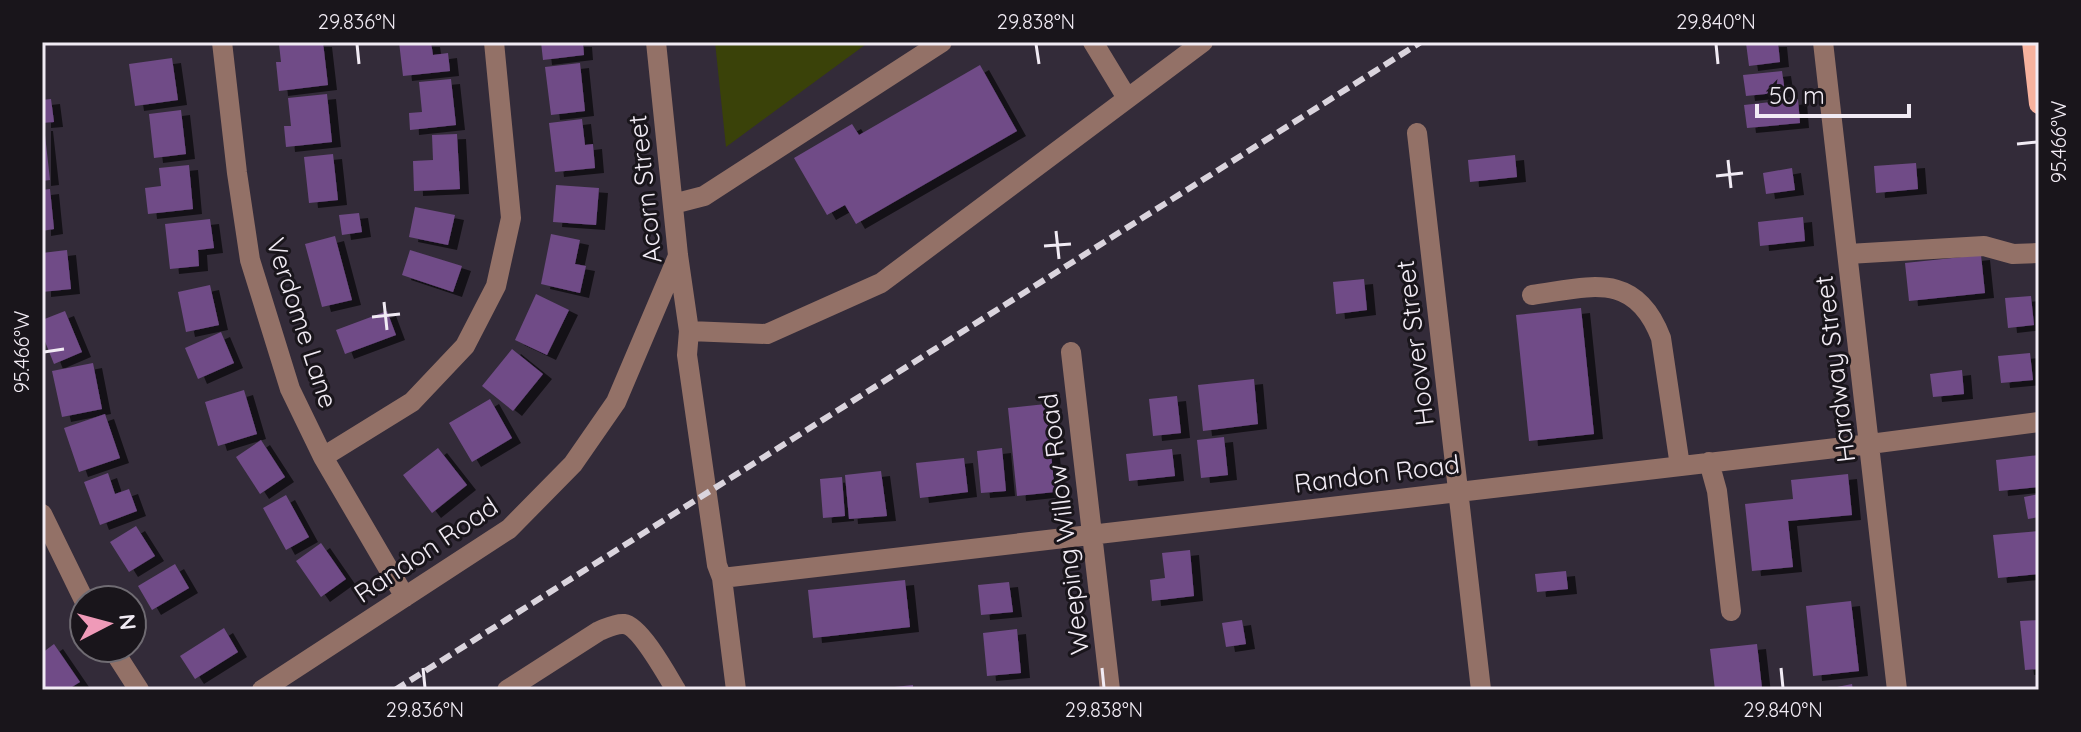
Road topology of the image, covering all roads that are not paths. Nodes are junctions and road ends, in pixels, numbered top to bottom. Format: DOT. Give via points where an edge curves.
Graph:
graph roads {
  1 [pos="222,42"];
  2 [pos="494,42"];
  3 [pos="656,42"];
  4 [pos="942,42"];
  5 [pos="1093,42"];
  6 [pos="1203,42"];
  7 [pos="1823,42"];
  8 [pos="2032,42"];
  9 [pos="1127,98"];
  10 [pos="2039,104"];
  11 [pos="1417,133"];
  12 [pos="673,204"];
  13 [pos="2039,253"];
  14 [pos="1848,254"];
  15 [pos="678,255"];
  16 [pos="1532,295"];
  17 [pos="689,331"];
  18 [pos="1071,352"];
  19 [pos="2039,422"];
  20 [pos="1870,444"];
  21 [pos="323,457"];
  22 [pos="1709,462"];
  23 [pos="1680,466"];
  24 [pos="1458,491"];
  25 [pos="42,514"];
  26 [pos="1092,534"];
  27 [pos="722,578"];
  28 [pos="76,584"];
  29 [pos="405,597"];
  30 [pos="1731,611"];
  31 [pos="122,664"];
  32 [pos="139,690"];
  33 [pos="262,690"];
  34 [pos="507,690"];
  35 [pos="676,690"];
  36 [pos="736,690"];
  37 [pos="1110,690"];
  38 [pos="1481,690"];
  39 [pos="1897,690"];
  1 -- 21 [label="street, Verdome Lane" via="250,260 290,389"];
  2 -- 21 [label="street" via="511,218 496,286 465,346 412,402"];
  3 -- 12 [label="street, Acorn Street"];
  4 -- 12 [label="street" via="704,196"];
  5 -- 9 [label="street"];
  6 -- 9 [label="street"];
  7 -- 14 [label="street, Hardway Street"];
  8 -- 10 [label="main road"];
  9 -- 17 [label="street" via="881,283 767,334"];
  11 -- 24 [label="street, Hoover Street"];
  12 -- 15 [label="street, Acorn Street"];
  13 -- 14 [label="street" via="2013,254 1984,246"];
  14 -- 20 [label="street, Hardway Street"];
  15 -- 17 [label="street, Acorn Street"];
  15 -- 29 [label="street, Randon Road" via="616,402 573,464 509,529"];
  16 -- 23 [label="street" via="1593,286 1620,289 1653,318 1661,338"];
  17 -- 27 [label="street, Acorn Street" via="687,355"];
  18 -- 26 [label="street, Weeping Willow Road"];
  19 -- 20 [label="street, Randon Road"];
  20 -- 22 [label="street, Randon Road"];
  20 -- 39 [label="street, Hardway Street"];
  21 -- 29 [label="street, Verdome Lane"];
  22 -- 23 [label="street, Randon Road"];
  22 -- 30 [label="street"];
  23 -- 24 [label="street, Randon Road"];
  24 -- 26 [label="street, Randon Road"];
  24 -- 38 [label="street, Hoover Street"];
  25 -- 28 [label="street"];
  26 -- 27 [label="street, Randon Road"];
  26 -- 37 [label="street, Weeping Willow Road"];
  27 -- 36 [label="street, Acorn Street"];
  29 -- 33 [label="street, Randon Road"];
  31 -- 32 [label="street"];
  34 -- 35 [label="street" via="599,631 626,624 637,630"];
}
